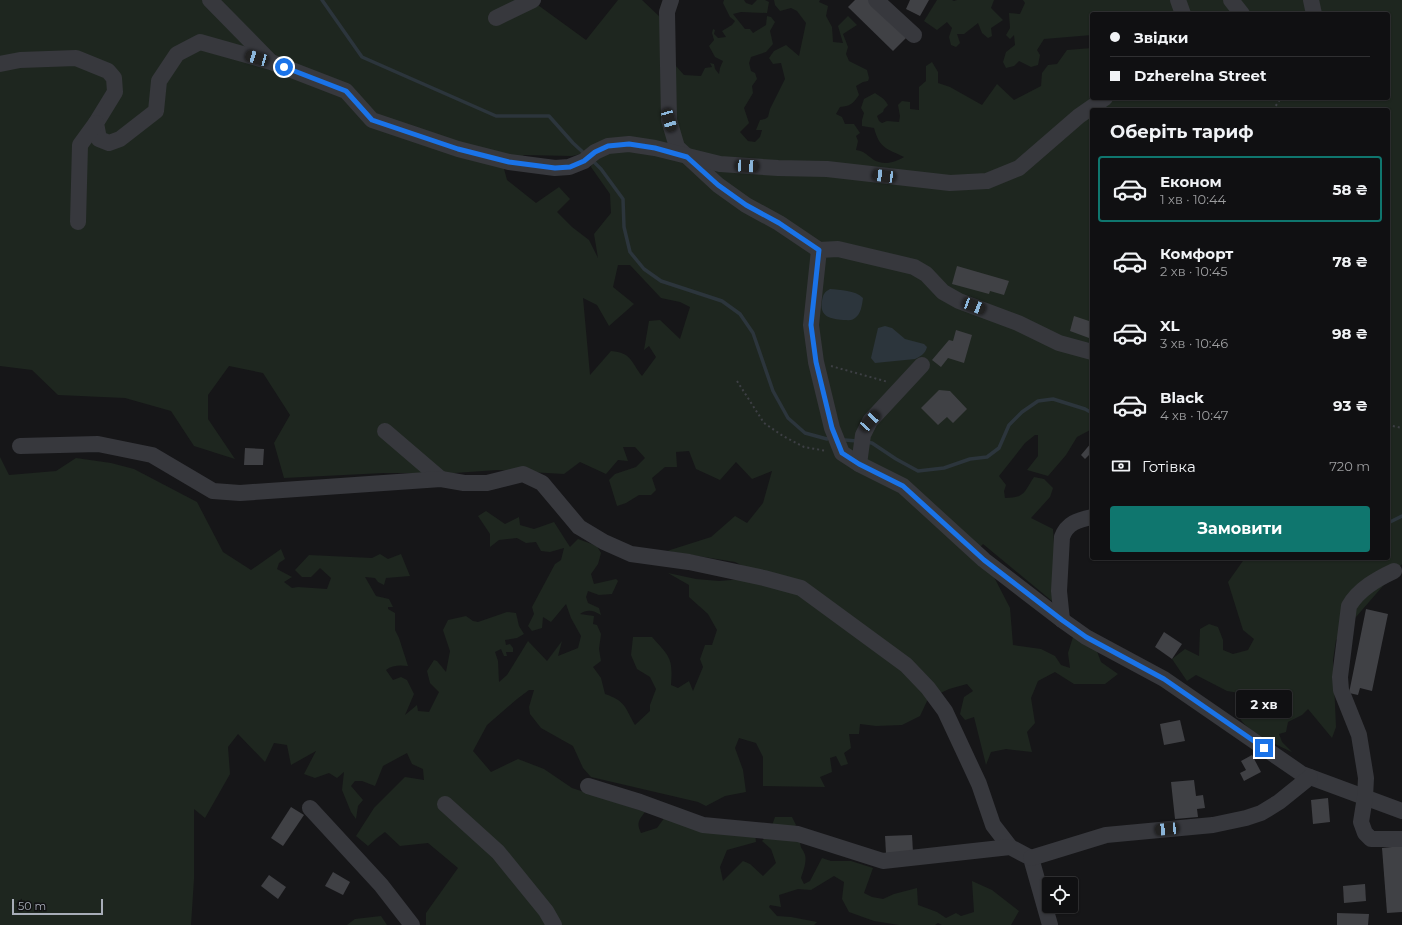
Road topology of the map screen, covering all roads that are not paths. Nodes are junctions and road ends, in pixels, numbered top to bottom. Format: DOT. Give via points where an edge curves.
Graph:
graph roads {
  1 [pos="210,0"];
  2 [pos="533,0"];
  3 [pos="671,0"];
  4 [pos="876,0"];
  5 [pos="1178,0"];
  6 [pos="1231,0"];
  7 [pos="1312,0"];
  8 [pos="1182,12"];
  9 [pos="1240,12"];
  10 [pos="1314,12"];
  11 [pos="496,18"];
  12 [pos="914,35"];
  13 [pos="271,62"];
  14 [pos="0,64"];
  15 [pos="1101,100"];
  16 [pos="1090,108"];
  17 [pos="1090,108"];
  18 [pos="96,123"];
  19 [pos="687,157"];
  20 [pos="78,222"];
  21 [pos="819,250"];
  22 [pos="1090,351"];
  23 [pos="922,365"];
  24 [pos="385,431"];
  25 [pos="20,446"];
  26 [pos="859,464"];
  27 [pos="441,479"];
  28 [pos="1090,517"];
  29 [pos="1394,571"];
  30 [pos="1062,620"];
  31 [pos="1310,777"];
  32 [pos="588,786"];
  33 [pos="1365,797"];
  34 [pos="445,804"];
  35 [pos="310,808"];
  36 [pos="1402,811"];
  37 [pos="1402,838"];
  38 [pos="1010,847"];
  39 [pos="1031,858"];
  40 [pos="412,925"];
  41 [pos="554,925"];
  42 [pos="1050,925"];
  1 -- 13 [label="street"];
  2 -- 11 [label="street"];
  3 -- 19 [label="street" via="667,12 669,120 677,147"];
  4 -- 12 [label="street"];
  5 -- 8 [label="street"];
  6 -- 9 [label="street"];
  7 -- 10 [label="street"];
  13 -- 18 [label="street" via="200,42 177,54 159,81 156,111 120,139 109,143 99,138"];
  13 -- 19 [label="street" via="346,91 372,120 458,149 509,162 555,168 570,167 608,146 629,144"];
  14 -- 18 [label="street" via="20,60 76,58 108,71 114,78 115,92"];
  15 -- 17 [label="street"];
  16 -- 19 [label="street" via="1019,168 987,181 950,183 827,169 720,164"];
  18 -- 20 [label="street" via="80,145"];
  19 -- 21 [label="street" via="718,185 746,205"];
  21 -- 22 [label="street" via="838,249 914,267 959,301 1018,323 1059,343"];
  21 -- 26 [label="street" via="811,325 816,362 832,428 842,453"];
  23 -- 26 [label="street" via="870,421 863,435"];
  24 -- 27 [label="street"];
  25 -- 27 [label="street" via="98,444 152,456 213,491 240,493"];
  26 -- 30 [label="street" via="903,486 984,560"];
  27 -- 38 [label="street" via="487,483 523,474 542,483 579,527 631,554 689,562 801,588 906,665 928,688 945,712 980,784 993,825"];
  28 -- 30 [label="street" via="1070,524 1062,537 1059,591"];
  29 -- 33 [label="street" via="1363,590 1353,598 1349,606 1340,677 1341,690 1359,735 1366,778"];
  30 -- 31 [label="street" via="1086,637 1164,679"];
  31 -- 33 [label="street"];
  31 -- 39 [label="street" via="1280,802 1246,818 1213,825 1106,835"];
  32 -- 38 [label="street" via="703,825 798,834 883,861"];
  33 -- 36 [label="street"];
  33 -- 37 [label="street" via="1361,822 1365,833 1371,839"];
  34 -- 41 [label="street" via="498,852 546,911"];
  35 -- 40 [label="street" via="382,885"];
  38 -- 39 [label="street"];
  39 -- 42 [label="street"];
}
